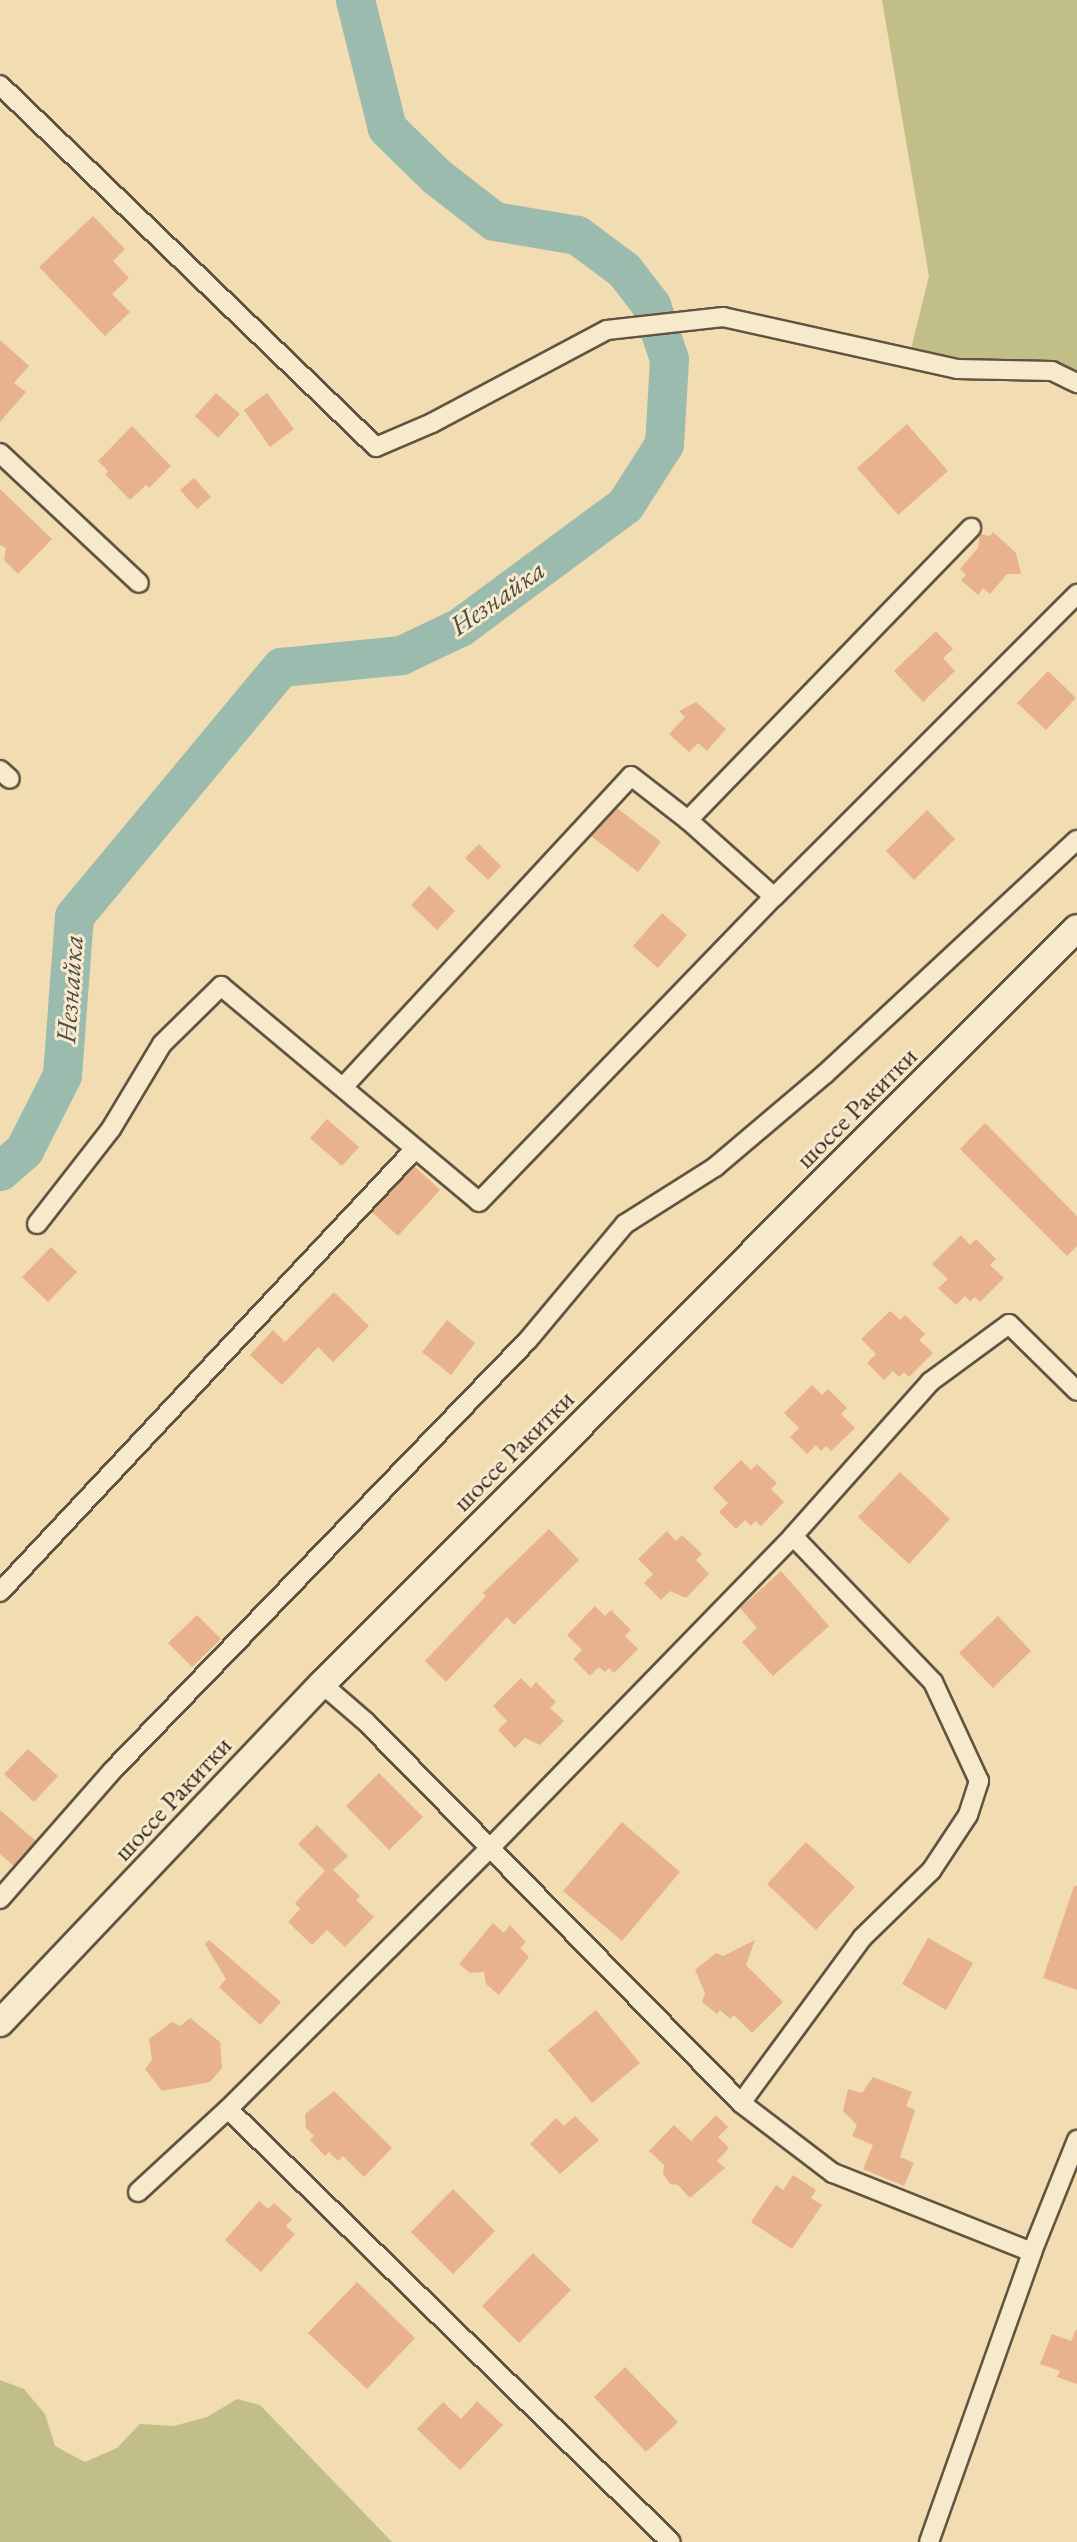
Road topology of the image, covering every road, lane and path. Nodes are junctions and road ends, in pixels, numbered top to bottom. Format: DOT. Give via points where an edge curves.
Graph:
graph roads {
  1 [pos="0,85"];
  2 [pos="1077,382"];
  3 [pos="0,453"];
  4 [pos="971,528"];
  5 [pos="139,583"];
  6 [pos="1077,594"];
  7 [pos="688,820"];
  8 [pos="1077,840"];
  9 [pos="774,897"];
  10 [pos="1077,928"];
  11 [pos="344,1086"];
  12 [pos="415,1149"];
  13 [pos="37,1224"];
  14 [pos="1077,1390"];
  15 [pos="793,1536"];
  16 [pos="0,1592"];
  17 [pos="321,1684"];
  18 [pos="489,1849"];
  19 [pos="0,1899"];
  20 [pos="0,2023"];
  21 [pos="741,2103"];
  22 [pos="228,2109"];
  23 [pos="1077,2140"];
  24 [pos="138,2193"];
  25 [pos="1032,2252"];
  26 [pos="670,2542"];
  27 [pos="928,2542"];
  1 -- 2 [label="street" via="376,447 432,423 607,330 723,317 935,364 1052,371"];
  3 -- 5 [label="street"];
  4 -- 7 [label="street"];
  6 -- 9 [label="street"];
  7 -- 9 [label="street"];
  7 -- 11 [label="street" via="631,776"];
  8 -- 19 [label="street" via="825,1074 715,1167 625,1224 528,1340 112,1771"];
  9 -- 12 [label="street" via="479,1202"];
  10 -- 17 [label="main road, шоссе Ракитки"];
  11 -- 12 [label="street"];
  11 -- 13 [label="street" via="221,986 162,1044 111,1129"];
  12 -- 16 [label="street"];
  14 -- 15 [label="street" via="1009,1324 930,1382"];
  15 -- 18 [label="street"];
  15 -- 21 [label="street" via="933,1682 979,1781 968,1815 931,1871 862,1938"];
  17 -- 18 [label="street" via="366,1722"];
  17 -- 20 [label="main road, шоссе Ракитки"];
  18 -- 21 [label="street"];
  18 -- 22 [label="street"];
  21 -- 25 [label="street" via="833,2173"];
  22 -- 24 [label="street"];
  22 -- 26 [label="street"];
  23 -- 25 [label="street"];
  25 -- 27 [label="street"];
}
